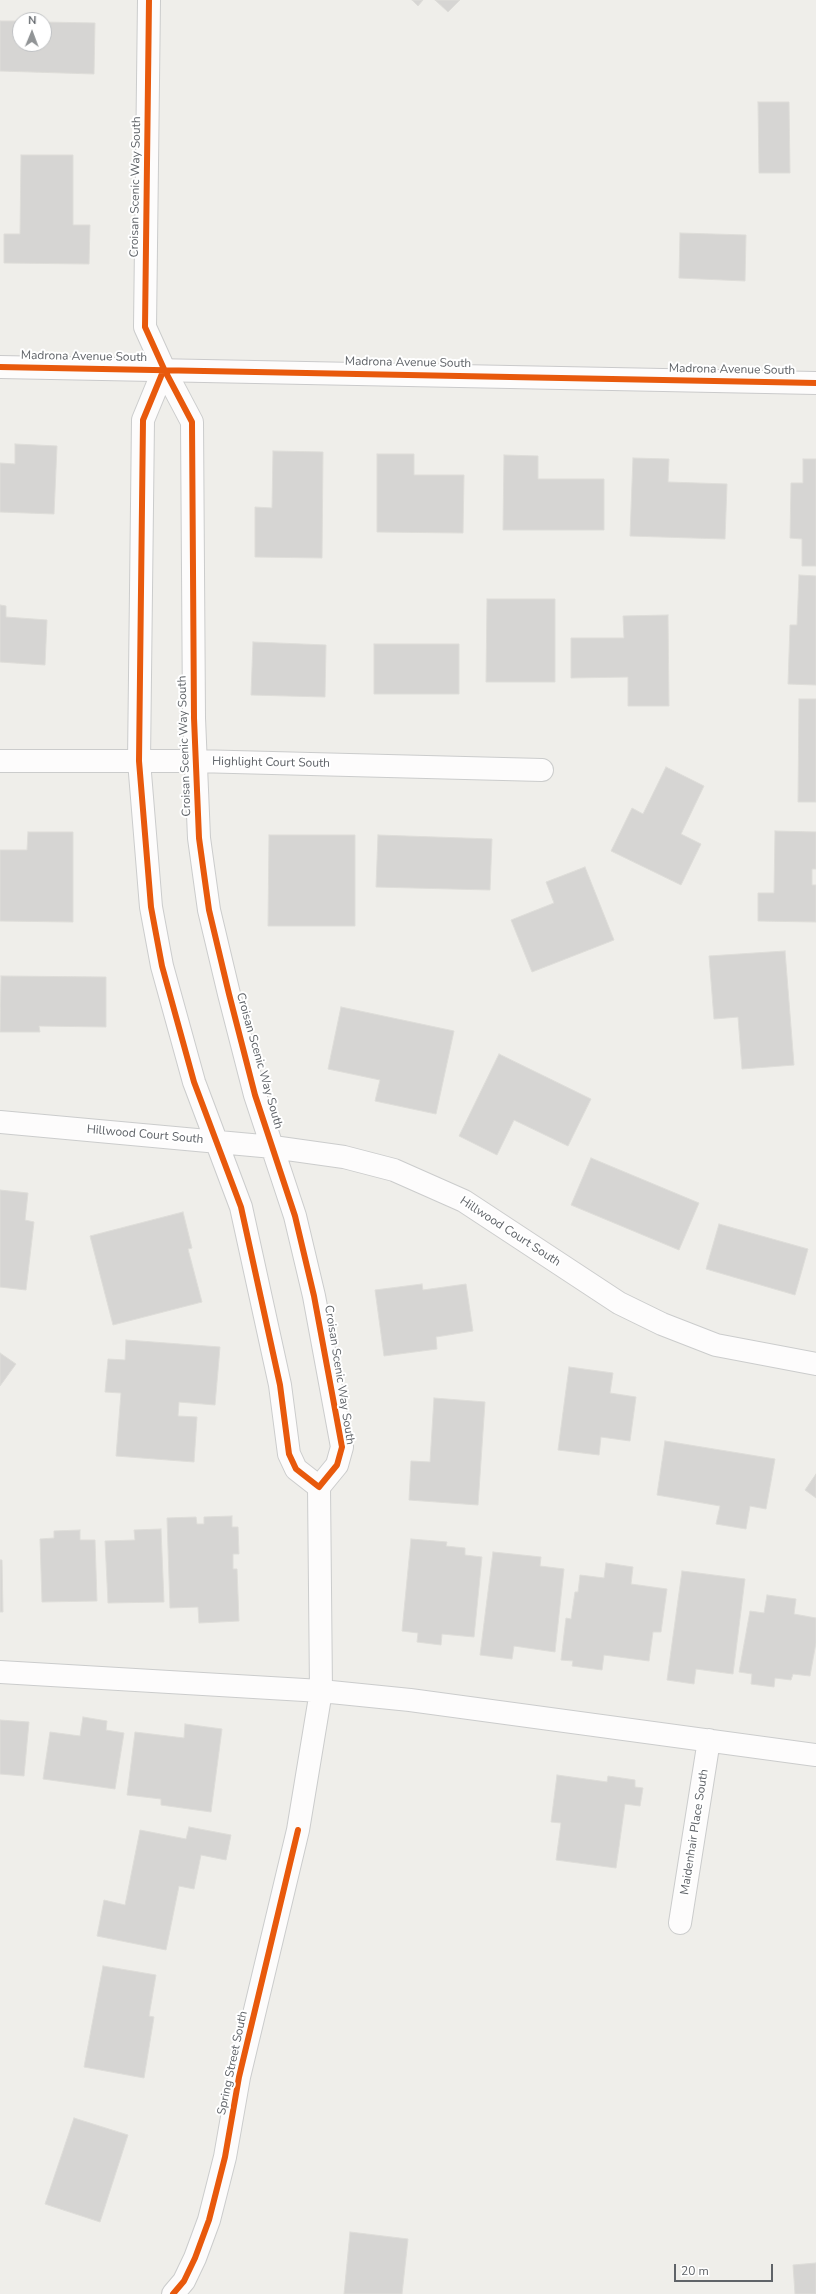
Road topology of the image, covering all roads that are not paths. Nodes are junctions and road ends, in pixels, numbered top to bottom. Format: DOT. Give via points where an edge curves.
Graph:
graph roads {
  1 [pos="149,0"];
  2 [pos="0,367"];
  3 [pos="164,370"];
  4 [pos="816,383"];
  5 [pos="0,761"];
  6 [pos="139,761"];
  7 [pos="195,761"];
  8 [pos="542,770"];
  9 [pos="0,1122"];
  10 [pos="216,1142"];
  11 [pos="273,1147"];
  12 [pos="816,1364"];
  13 [pos="319,1487"];
  14 [pos="0,1672"];
  15 [pos="321,1690"];
  16 [pos="709,1740"];
  17 [pos="816,1755"];
  18 [pos="680,1923"];
  19 [pos="173,2294"];
  1 -- 3 [label="street, Croisan Scenic Way South" via="145,327"];
  2 -- 3 [label="street, Madrona Avenue South"];
  3 -- 4 [label="street, Madrona Avenue South"];
  3 -- 6 [label="street" via="143,420"];
  3 -- 7 [label="street, Croisan Scenic Way South" via="192,422"];
  5 -- 6 [label="street, Highlight Court South"];
  6 -- 7 [label="street, Highlight Court South"];
  6 -- 10 [label="street" via="151,907 162,966 194,1082"];
  7 -- 8 [label="street, Highlight Court South"];
  7 -- 11 [label="street, Croisan Scenic Way South" via="199,838 210,910 255,1095"];
  9 -- 10 [label="street, Hillwood Court South"];
  10 -- 11 [label="street, Hillwood Court South"];
  10 -- 13 [label="street" via="241,1207 254,1261 280,1385 289,1454 296,1469"];
  11 -- 12 [label="street, Hillwood Court South" via="344,1157 394,1170 464,1202 619,1303 662,1324 716,1345"];
  11 -- 13 [label="street, Croisan Scenic Way South" via="295,1216 312,1289 342,1447 337,1466"];
  13 -- 15 [label="street, Spring Street South"];
  14 -- 15 [label="street"];
  15 -- 16 [label="street"];
  15 -- 19 [label="street, Spring Street South" via="298,1830 239,2077 225,2157 209,2220 195,2258 184,2281"];
  16 -- 17 [label="street"];
  16 -- 18 [label="street, Maidenhair Place South"];
}
